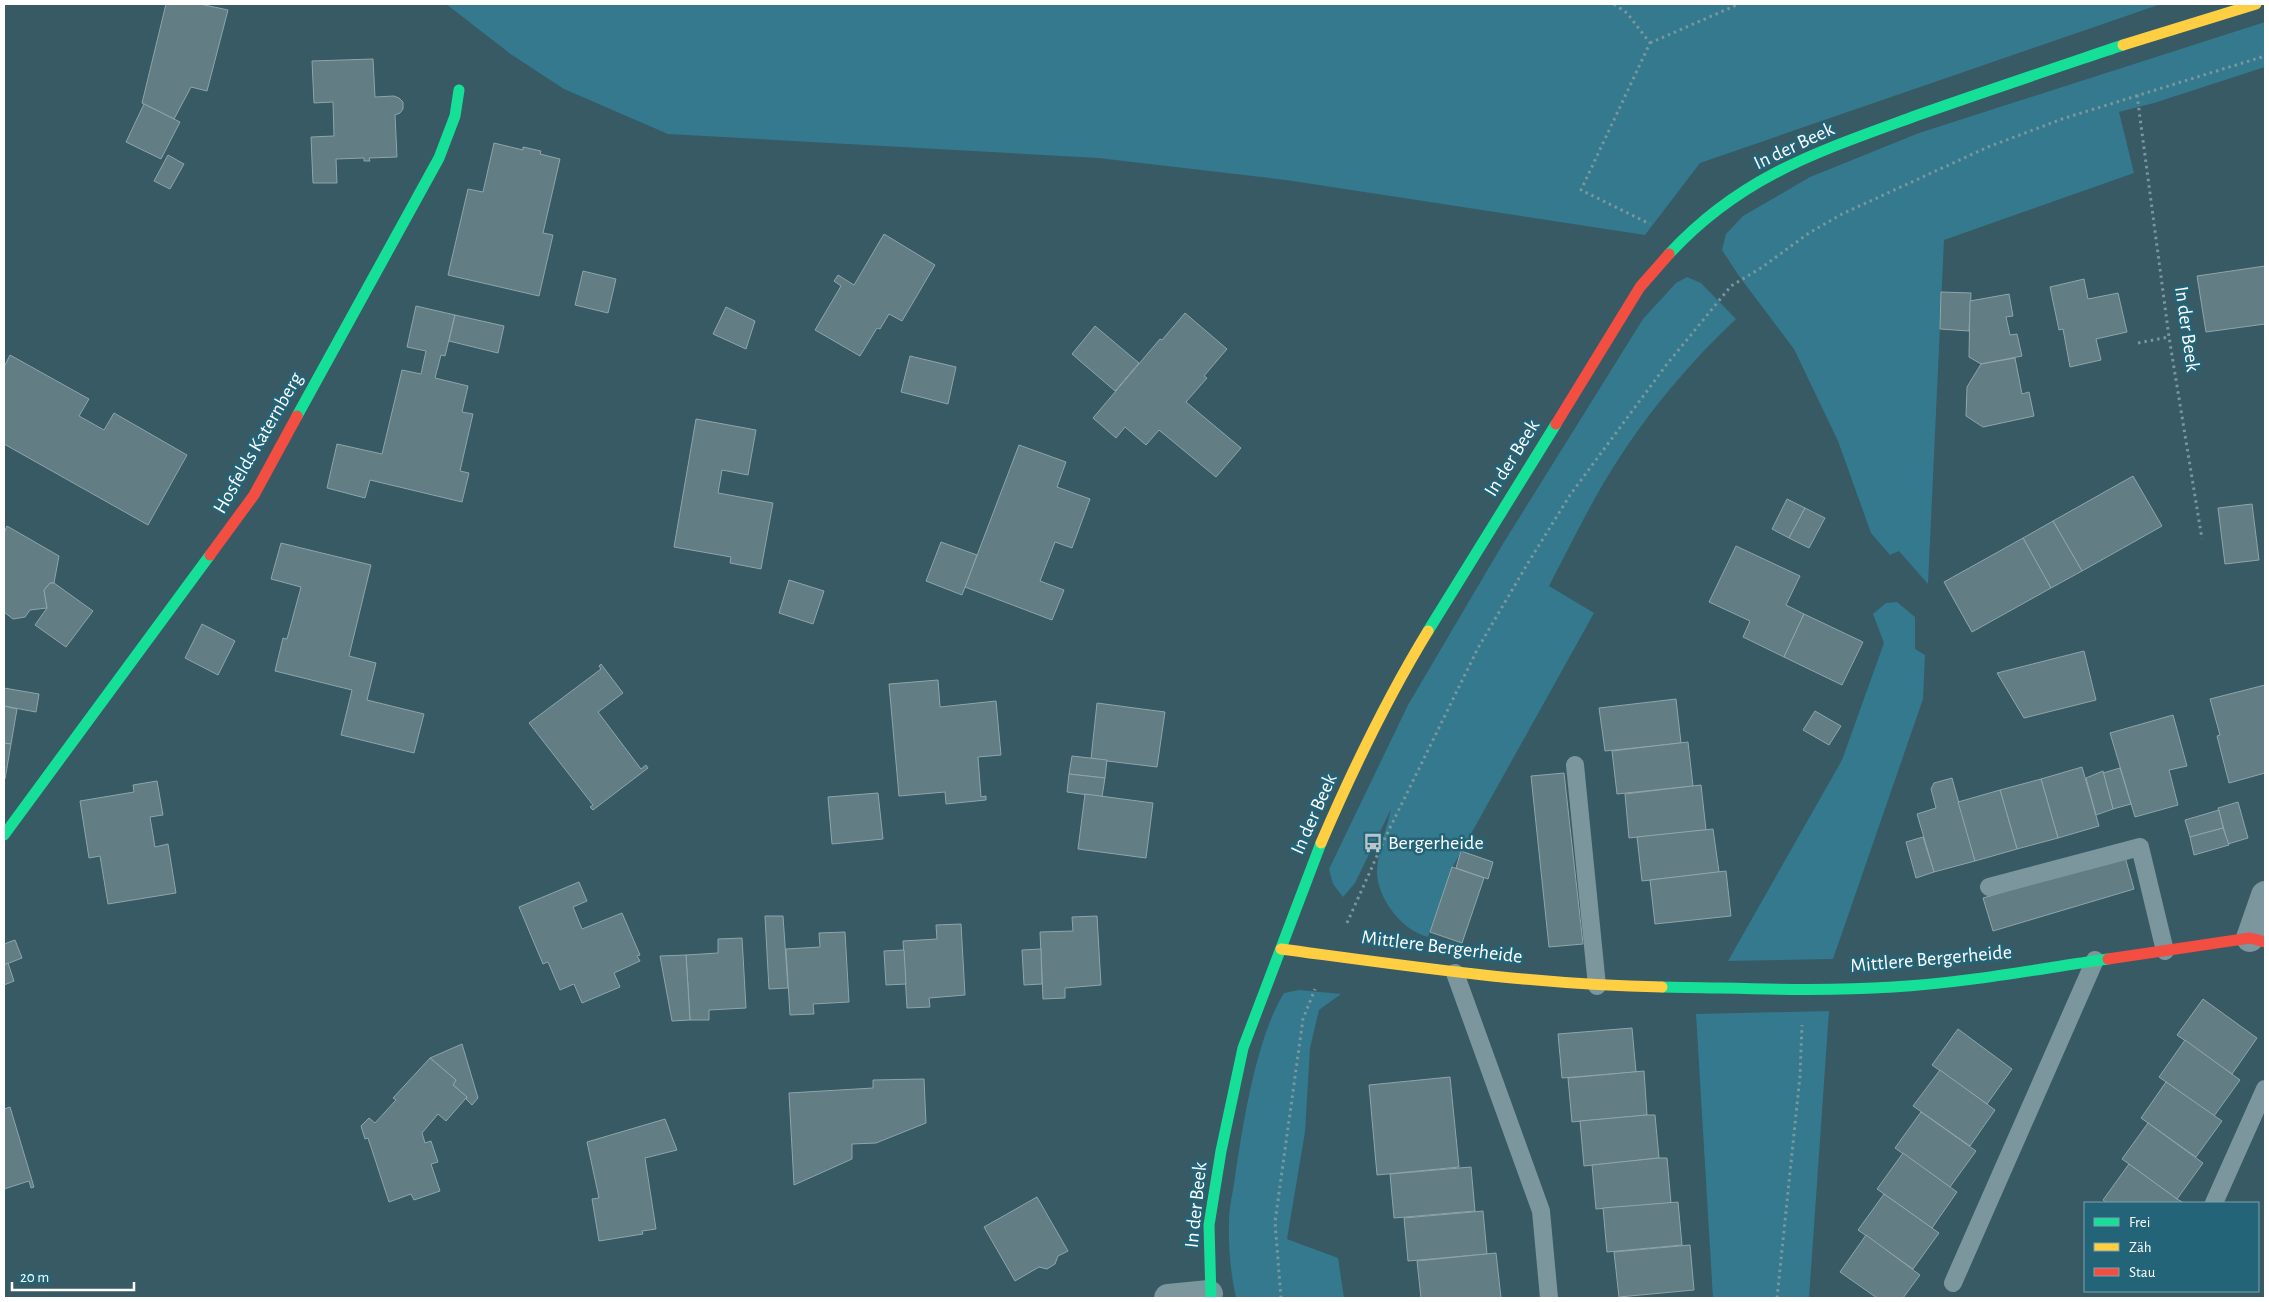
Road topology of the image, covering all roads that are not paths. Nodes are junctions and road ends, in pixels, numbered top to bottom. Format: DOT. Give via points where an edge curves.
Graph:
graph roads {
  1 [pos="2256,4"];
  2 [pos="459,90"];
  3 [pos="1576,765"];
  4 [pos="4,836"];
  5 [pos="1989,887"];
  6 [pos="2265,895"];
  7 [pos="2258,940"];
  8 [pos="1281,949"];
  9 [pos="2165,952"];
  10 [pos="2095,960"];
  11 [pos="1455,973"];
  12 [pos="1598,986"];
  13 [pos="2265,1089"];
  14 [pos="2214,1202"];
  15 [pos="1953,1283"];
  16 [pos="1210,1296"];
  17 [pos="1168,1298"];
  18 [pos="1549,1298"];
  1 -- 8 [label="street, In der Beek" via="1964,98 1782,168 1723,203 1682,240 1640,287 1410,662 1338,803 1307,875"];
  2 -- 4 [label="street, Hosfelds Katernberg" via="456,116 438,158 254,495"];
  3 -- 12 [label="lane"];
  5 -- 9 [label="lane" via="2140,847"];
  6 -- 7 [label="street"];
  7 -- 9 [label="street, Mittlere Bergerheide"];
  8 -- 11 [label="street, Mittlere Bergerheide"];
  8 -- 16 [label="street, In der Beek" via="1243,1048 1221,1151 1209,1225"];
  9 -- 10 [label="street, Mittlere Bergerheide"];
  10 -- 12 [label="street, Mittlere Bergerheide" via="1894,987"];
  10 -- 15 [label="lane"];
  11 -- 12 [label="street, Mittlere Bergerheide"];
  11 -- 18 [label="lane" via="1541,1211"];
  13 -- 14 [label="lane"];
  16 -- 17 [label="street"];
}
